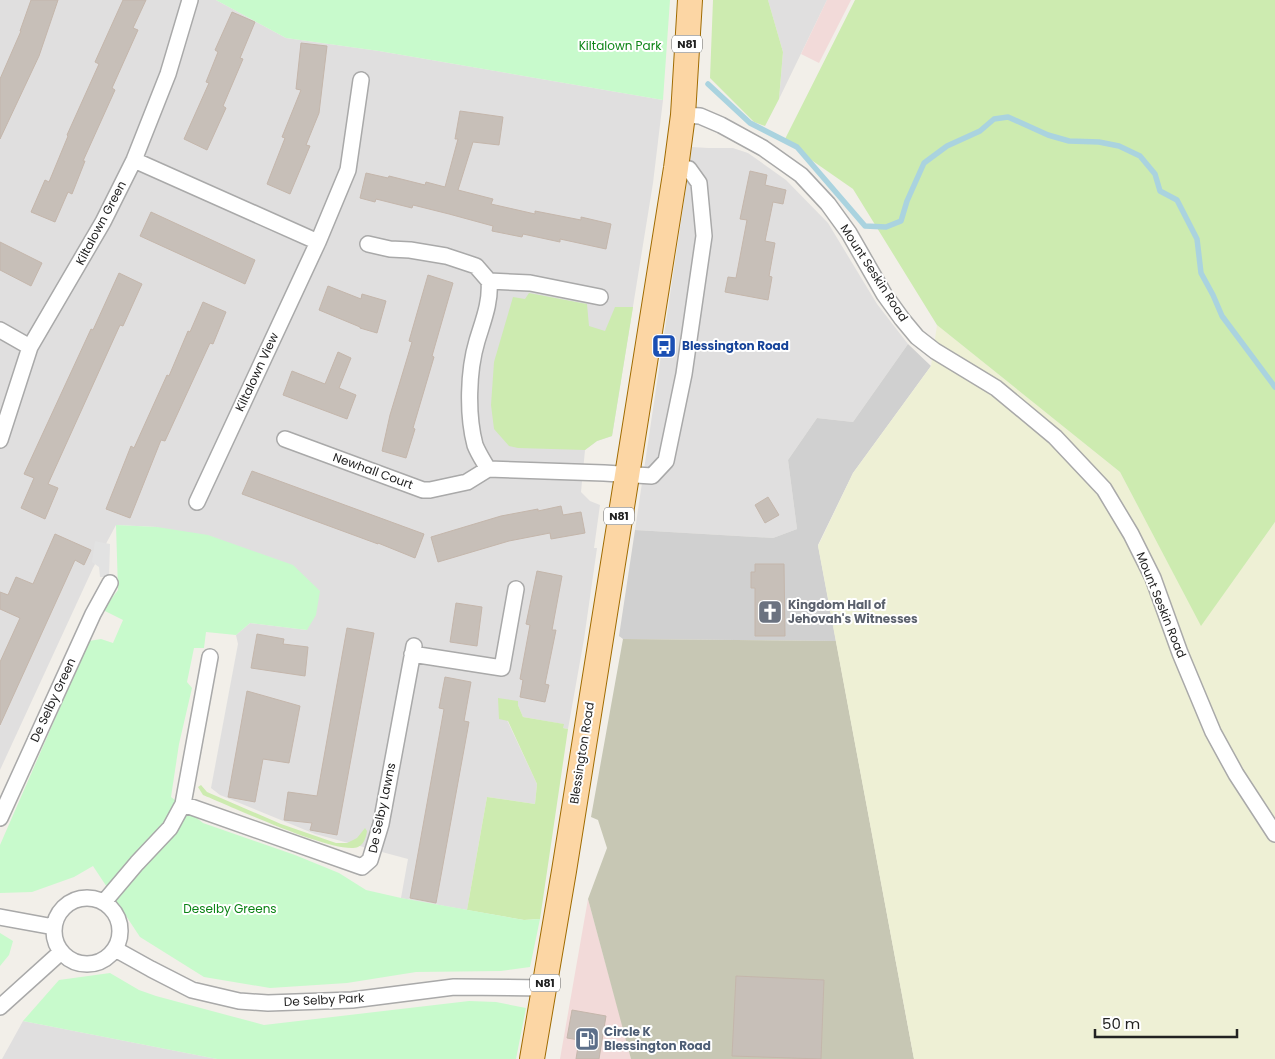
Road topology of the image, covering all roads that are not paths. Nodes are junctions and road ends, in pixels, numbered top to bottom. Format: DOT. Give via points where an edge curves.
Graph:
graph roads {
  1 [pos="190,0"];
  2 [pos="690,0"];
  3 [pos="361,80"];
  4 [pos="683,115"];
  5 [pos="134,160"];
  6 [pos="676,168"];
  7 [pos="318,242"];
  8 [pos="368,244"];
  9 [pos="489,281"];
  10 [pos="600,298"];
  11 [pos="0,330"];
  12 [pos="30,347"];
  13 [pos="285,439"];
  14 [pos="0,440"];
  15 [pos="488,469"];
  16 [pos="626,475"];
  17 [pos="197,502"];
  18 [pos="110,583"];
  19 [pos="516,589"];
  20 [pos="210,657"];
  21 [pos="184,804"];
  22 [pos="0,818"];
  23 [pos="1275,834"];
  24 [pos="104,902"];
  25 [pos="0,916"];
  26 [pos="54,927"];
  27 [pos="115,949"];
  28 [pos="61,952"];
  29 [pos="544,988"];
  30 [pos="0,1007"];
  31 [pos="532,1059"];
  1 -- 5 [label="street, Kiltalown Green" via="168,74"];
  2 -- 4 [label="main road, Blessington Road / N81"];
  3 -- 7 [label="street, Kiltalown View" via="348,170"];
  4 -- 6 [label="main road, Blessington Road / N81"];
  4 -- 23 [label="street, Mount Seskin Road" via="700,116 721,125 802,175 849,233 884,294 917,337 934,351 996,388 1055,437 1104,489 1153,578 1213,732"];
  5 -- 7 [label="street"];
  5 -- 12 [label="street, Kiltalown Green" via="104,222"];
  6 -- 16 [label="main road, Blessington Road / N81"];
  6 -- 16 [label="street" via="689,169 699,182 704,236 684,374 666,461 652,476"];
  7 -- 17 [label="street, Kiltalown View"];
  8 -- 9 [label="street" via="446,256 476,266"];
  9 -- 10 [label="street" via="530,283"];
  9 -- 15 [label="street" via="489,301 471,369 470,411 476,447"];
  11 -- 12 [label="street"];
  12 -- 14 [label="street, Kiltalown Green"];
  13 -- 15 [label="street, Newhall Court" via="423,490 467,482"];
  15 -- 16 [label="street"];
  16 -- 29 [label="main road, Blessington Road / N81"];
  18 -- 22 [label="street, De Selby Green"];
  19 -- 21 [label="street, De Selby Lawns" via="502,668 413,650 381,824 372,858 362,867"];
  20 -- 21 [label="street"];
  21 -- 24 [label="street" via="170,828 136,862"];
  24 -- 26 [label="street" via="94,898 73,901 64,907"];
  24 -- 27 [label="street" via="118,918 120,939"];
  25 -- 26 [label="street"];
  26 -- 28 [label="street"];
  27 -- 28 [label="street" via="99,962 89,964 69,959"];
  27 -- 29 [label="street, De Selby Park" via="192,990 239,1001 352,1000 454,987"];
  28 -- 30 [label="street"];
  29 -- 31 [label="main road, Blessington Road / N81"];
}
